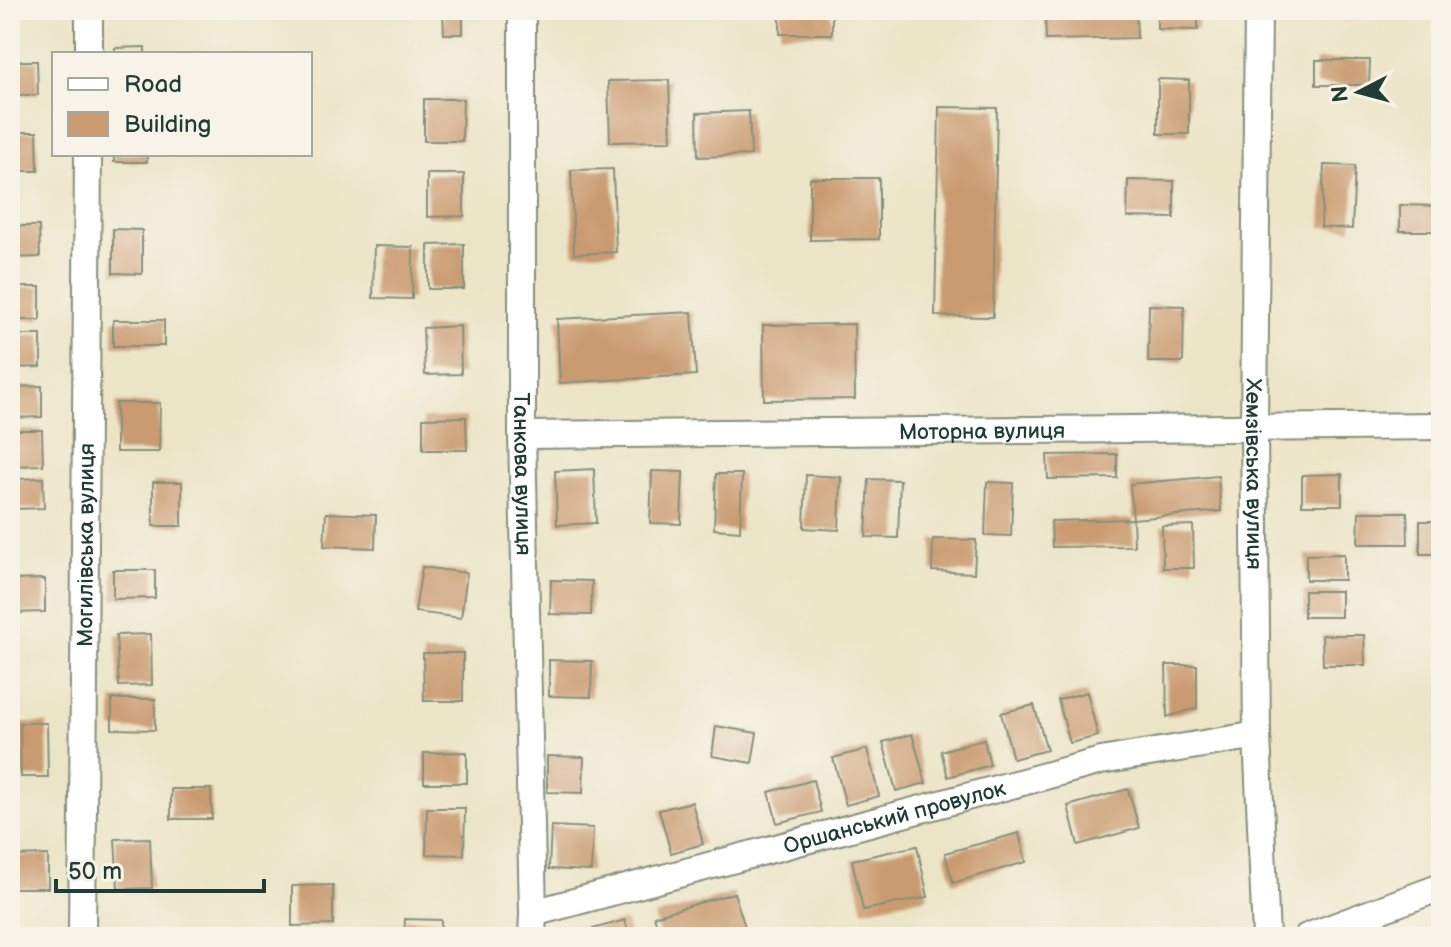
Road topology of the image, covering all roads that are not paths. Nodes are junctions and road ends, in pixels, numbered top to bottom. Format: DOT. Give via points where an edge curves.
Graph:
graph roads {
  1 [pos="89,10"];
  2 [pos="522,10"];
  3 [pos="1258,10"];
  4 [pos="89,52"];
  5 [pos="88,156"];
  6 [pos="1441,426"];
  7 [pos="1254,428"];
  8 [pos="522,435"];
  9 [pos="1257,735"];
  10 [pos="1441,887"];
  11 [pos="533,925"];
  12 [pos="82,937"];
  13 [pos="1266,937"];
  14 [pos="1307,937"];
  1 -- 4 [label="street"];
  2 -- 8 [label="street, Танкова вулиця"];
  3 -- 7 [label="street, Хемзівська вулиця"];
  5 -- 12 [label="street, Могилівська вулиця"];
  6 -- 7 [label="street, Моторна вулиця"];
  7 -- 8 [label="street, Моторна вулиця"];
  7 -- 9 [label="street, Хемзівська вулиця"];
  8 -- 11 [label="street, Танкова вулиця"];
  9 -- 11 [label="street, Оршанський провулок" via="1101,761"];
  9 -- 13 [label="street, Хемзівська вулиця"];
  10 -- 14 [label="street"];
}
